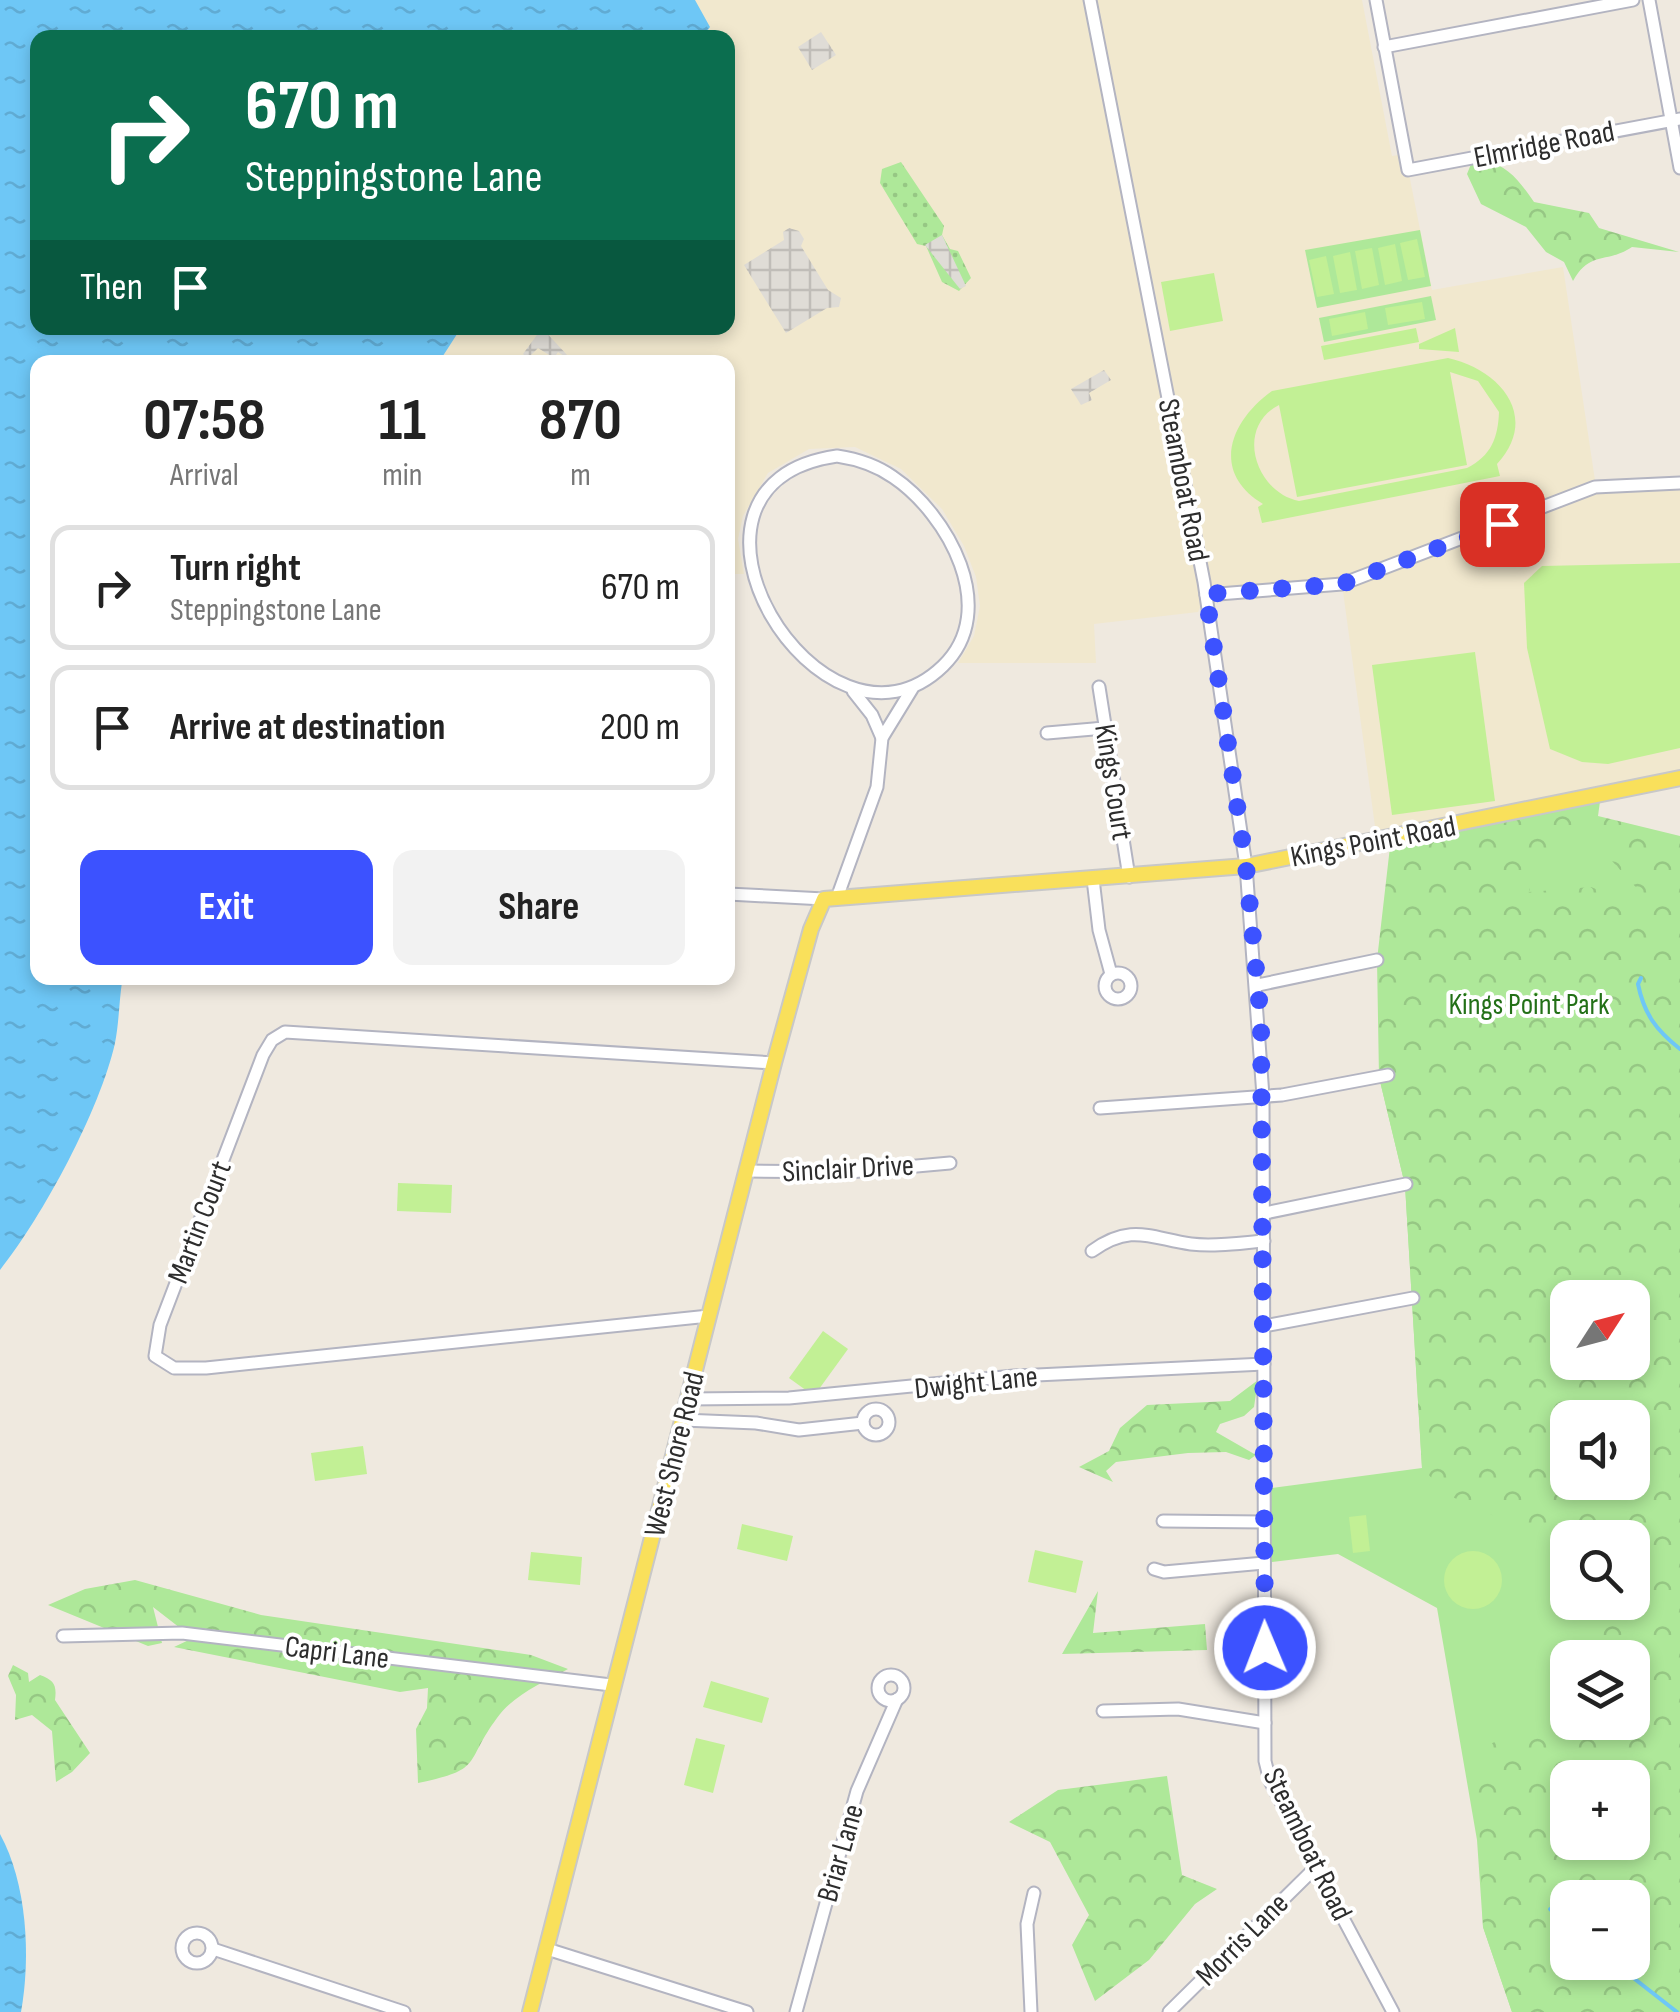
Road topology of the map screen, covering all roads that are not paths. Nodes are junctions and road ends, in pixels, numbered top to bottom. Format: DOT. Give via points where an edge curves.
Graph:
graph roads {
  1 [pos="1090,0"];
  2 [pos="1376,0"];
  3 [pos="1633,0"];
  4 [pos="1648,0"];
  5 [pos="1384,46"];
  6 [pos="1676,120"];
  7 [pos="1680,168"];
  8 [pos="1680,483"];
  9 [pos="1206,594"];
  10 [pos="1099,687"];
  11 [pos="912,688"];
  12 [pos="852,690"];
  13 [pos="1105,728"];
  14 [pos="1047,733"];
  15 [pos="882,738"];
  16 [pos="1680,778"];
  17 [pos="1246,866"];
  18 [pos="1129,876"];
  19 [pos="1094,878"];
  20 [pos="735,894"];
  21 [pos="831,897"];
  22 [pos="1377,960"];
  23 [pos="1111,974"];
  24 [pos="1258,985"];
  25 [pos="774,1064"];
  26 [pos="1388,1076"];
  27 [pos="1263,1096"];
  28 [pos="1100,1108"];
  29 [pos="950,1164"];
  30 [pos="747,1171"];
  31 [pos="1406,1184"];
  32 [pos="1264,1212"];
  33 [pos="1264,1241"];
  34 [pos="1092,1251"];
  35 [pos="1414,1298"];
  36 [pos="709,1316"];
  37 [pos="1264,1326"];
  38 [pos="1264,1364"];
  39 [pos="688,1399"];
  40 [pos="683,1420"];
  41 [pos="863,1423"];
  42 [pos="1163,1521"];
  43 [pos="1264,1522"];
  44 [pos="1264,1562"];
  45 [pos="1154,1568"];
  46 [pos="63,1636"];
  47 [pos="611,1685"];
  48 [pos="897,1699"];
  49 [pos="1103,1711"];
  50 [pos="1265,1723"];
  51 [pos="1316,1867"];
  52 [pos="1034,1894"];
  53 [pos="213,1948"];
  54 [pos="546,1950"];
  55 [pos="404,2012"];
  56 [pos="530,2012"];
  57 [pos="747,2012"];
  58 [pos="796,2012"];
  59 [pos="1032,2012"];
  60 [pos="1168,2012"];
  61 [pos="1393,2012"];
  1 -- 9 [label="street, Steamboat Road"];
  2 -- 5 [label="street"];
  3 -- 5 [label="street"];
  4 -- 6 [label="street"];
  5 -- 6 [label="street, Elmridge Road" via="1408,170"];
  6 -- 7 [label="street"];
  8 -- 9 [label="street" via="1596,487 1342,584"];
  9 -- 17 [label="street, Steamboat Road"];
  10 -- 13 [label="street, Kings Court"];
  11 -- 12 [label="street"];
  11 -- 12 [label="street" via="942,667 965,632 969,605 962,570 936,519 908,489 874,466 837,456 797,465 774,480 756,508 747,552 760,594 787,637"];
  11 -- 15 [label="street"];
  12 -- 15 [label="street"];
  13 -- 14 [label="street"];
  13 -- 18 [label="street, Kings Court"];
  15 -- 21 [label="street" via="877,787"];
  16 -- 17 [label="main road, Kings Point Road"];
  17 -- 18 [label="main road, Kings Point Road"];
  17 -- 24 [label="street, Steamboat Road"];
  18 -- 19 [label="main road, Kings Point Road"];
  19 -- 21 [label="main road, Kings Point Road"];
  19 -- 23 [label="street"];
  20 -- 21 [label="street"];
  21 -- 25 [label="main road, West Shore Road" via="811,928"];
  22 -- 24 [label="street"];
  24 -- 27 [label="street, Steamboat Road"];
  25 -- 30 [label="main road, West Shore Road"];
  25 -- 36 [label="street, Martin Court" via="285,1032 264,1055 160,1326 156,1356 174,1368 206,1368"];
  26 -- 27 [label="street"];
  27 -- 28 [label="street"];
  27 -- 32 [label="street, Steamboat Road"];
  29 -- 30 [label="street, Sinclair Drive"];
  30 -- 36 [label="main road, West Shore Road"];
  31 -- 32 [label="street"];
  32 -- 33 [label="street, Steamboat Road"];
  33 -- 34 [label="street" via="1197,1244 1159,1234 1120,1235"];
  33 -- 37 [label="street, Steamboat Road"];
  35 -- 37 [label="street"];
  36 -- 39 [label="main road, West Shore Road"];
  37 -- 38 [label="street, Steamboat Road"];
  38 -- 39 [label="street, Dwight Lane" via="1014,1376 789,1398"];
  38 -- 43 [label="street, Steamboat Road"];
  39 -- 40 [label="main road, West Shore Road"];
  40 -- 41 [label="street" via="799,1430"];
  40 -- 47 [label="main road, West Shore Road"];
  42 -- 43 [label="street"];
  43 -- 44 [label="street, Steamboat Road"];
  44 -- 45 [label="street"];
  44 -- 50 [label="street, Steamboat Road"];
  46 -- 47 [label="street, Capri Lane" via="182,1633"];
  47 -- 54 [label="main road, West Shore Road"];
  48 -- 58 [label="street, Briar Lane" via="858,1791"];
  49 -- 50 [label="street" via="1178,1709"];
  50 -- 51 [label="street, Steamboat Road" via="1270,1781"];
  51 -- 60 [label="street, Morris Lane"];
  51 -- 61 [label="street, Steamboat Road"];
  52 -- 59 [label="street" via="1027,1924"];
  53 -- 55 [label="street"];
  54 -- 56 [label="main road, West Shore Road"];
  54 -- 57 [label="street"];
}
